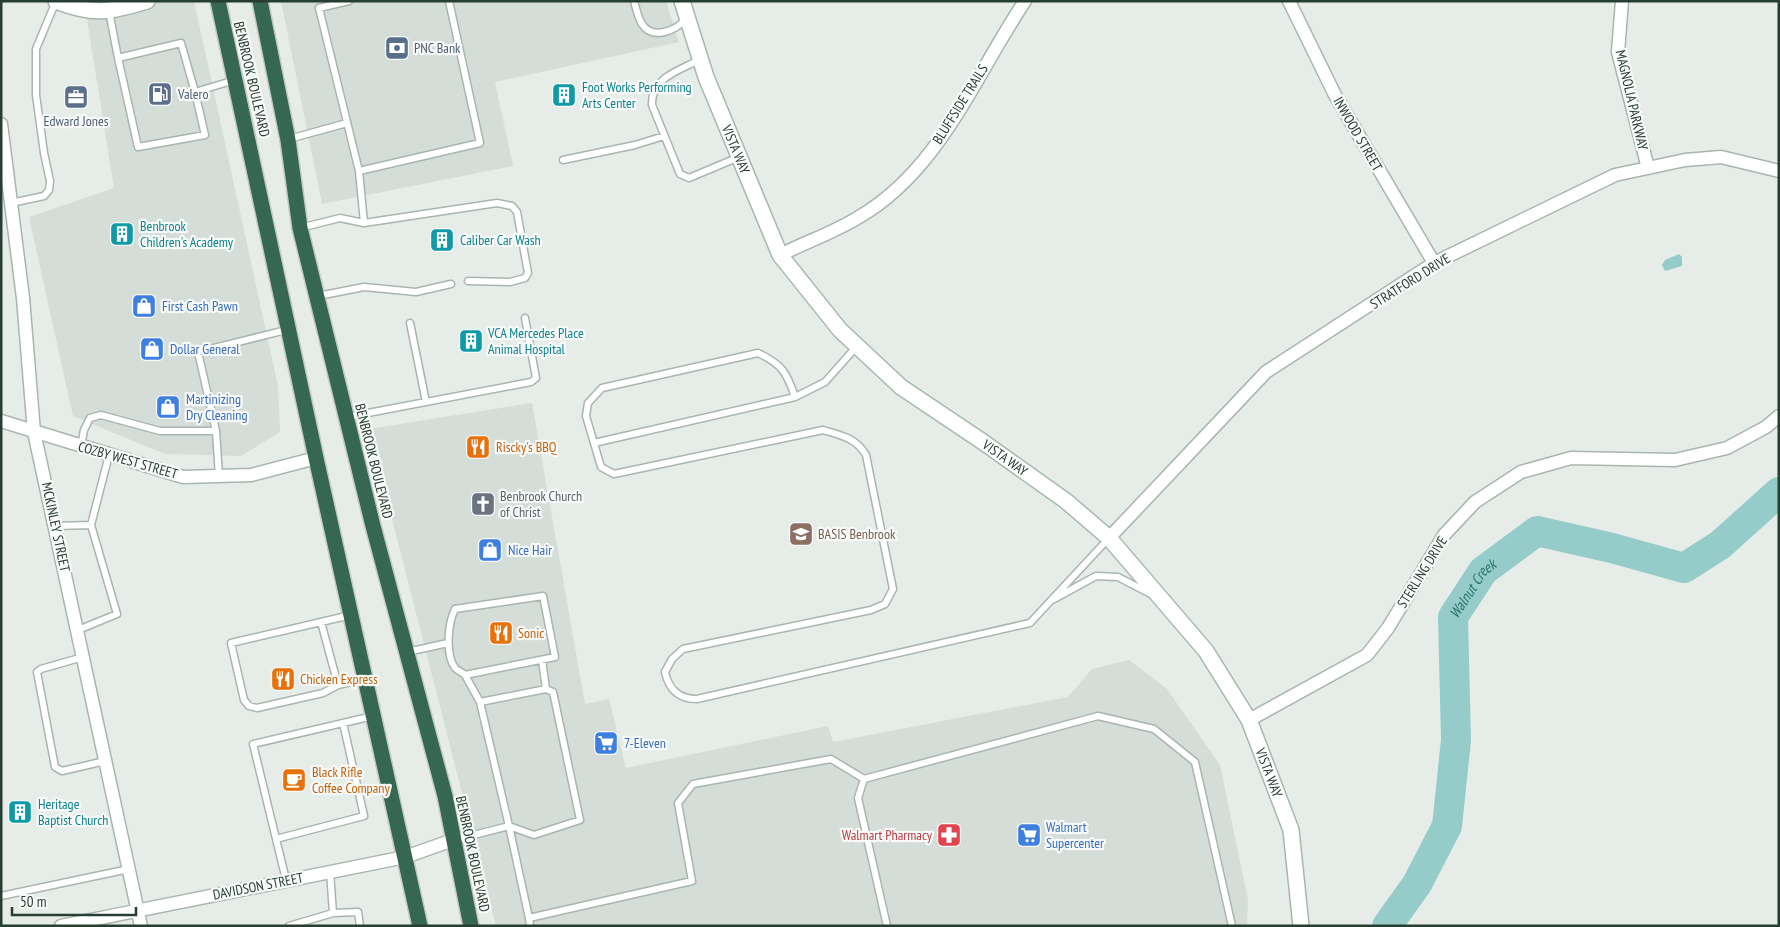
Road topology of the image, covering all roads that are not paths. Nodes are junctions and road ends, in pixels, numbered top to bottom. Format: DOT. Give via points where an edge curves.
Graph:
graph roads {
  1 [pos="56,1"];
  2 [pos="147,1"];
  3 [pos="218,1"];
  4 [pos="260,1"];
  5 [pos="348,1"];
  6 [pos="450,1"];
  7 [pos="634,1"];
  8 [pos="682,1"];
  9 [pos="1025,1"];
  10 [pos="1289,1"];
  11 [pos="1622,1"];
  12 [pos="336,3"];
  13 [pos="80,6"];
  14 [pos="109,11"];
  15 [pos="687,18"];
  16 [pos="118,58"];
  17 [pos="700,60"];
  18 [pos="236,79"];
  19 [pos="195,92"];
  20 [pos="347,123"];
  21 [pos="1,124"];
  22 [pos="664,136"];
  23 [pos="288,140"];
  24 [pos="739,157"];
  25 [pos="562,160"];
  26 [pos="1648,168"];
  27 [pos="359,171"];
  28 [pos="1779,171"];
  29 [pos="11,203"];
  30 [pos="364,223"];
  31 [pos="300,228"];
  32 [pos="780,254"];
  33 [pos="1434,263"];
  34 [pos="468,281"];
  35 [pos="451,284"];
  36 [pos="317,297"];
  37 [pos="525,318"];
  38 [pos="410,323"];
  39 [pos="290,329"];
  40 [pos="857,346"];
  41 [pos="795,397"];
  42 [pos="426,402"];
  43 [pos="1779,416"];
  44 [pos="346,417"];
  45 [pos="1,421"];
  46 [pos="216,430"];
  47 [pos="34,432"];
  48 [pos="594,443"];
  49 [pos="81,446"];
  50 [pos="109,455"];
  51 [pos="316,458"];
  52 [pos="219,476"];
  53 [pos="91,525"];
  54 [pos="55,526"];
  55 [pos="1109,538"];
  56 [pos="1162,600"];
  57 [pos="1049,603"];
  58 [pos="351,614"];
  59 [pos="322,622"];
  60 [pos="78,630"];
  61 [pos="448,643"];
  62 [pos="407,652"];
  63 [pos="83,657"];
  64 [pos="542,660"];
  65 [pos="465,675"];
  66 [pos="365,678"];
  67 [pos="338,685"];
  68 [pos="546,688"];
  69 [pos="480,702"];
  70 [pos="373,716"];
  71 [pos="1249,720"];
  72 [pos="343,723"];
  73 [pos="106,761"];
  74 [pos="864,778"];
  75 [pos="509,826"];
  76 [pos="276,839"];
  77 [pos="453,840"];
  78 [pos="405,857"];
  79 [pos="129,869"];
  80 [pos="330,872"];
  81 [pos="286,880"];
  82 [pos="1,896"];
  83 [pos="137,909"];
  84 [pos="333,913"];
  85 [pos="528,918"];
  86 [pos="61,926"];
  87 [pos="141,926"];
  88 [pos="289,926"];
  89 [pos="360,926"];
  90 [pos="420,926"];
  91 [pos="471,926"];
  92 [pos="530,926"];
  93 [pos="887,926"];
  94 [pos="1232,926"];
  95 [pos="1301,926"];
  1 -- 13 [label="street"];
  1 -- 29 [label="lane" via="36,49 36,95 49,190 44,196"];
  2 -- 14 [label="street"];
  3 -- 18 [label="highway, BENBROOK BOULEVARD"];
  4 -- 23 [label="highway, BENBROOK BOULEVARD"];
  5 -- 12 [label="lane"];
  6 -- 27 [label="lane" via="480,143"];
  7 -- 15 [label="lane" via="641,23 647,30 666,33 678,28"];
  8 -- 15 [label="street, VISTA WAY"];
  9 -- 32 [label="street, BLUFFSIDE TRAILS" via="949,127 908,180 860,217"];
  10 -- 33 [label="street, INWOOD STREET" via="1335,95"];
  11 -- 26 [label="street, MAGNOLIA PARKWAY" via="1618,52"];
  12 -- 20 [label="lane" via="319,8"];
  13 -- 14 [label="street"];
  14 -- 16 [label="lane"];
  15 -- 17 [label="street, VISTA WAY"];
  16 -- 19 [label="lane" via="181,43"];
  16 -- 19 [label="lane" via="138,147 205,135"];
  17 -- 22 [label="lane" via="660,80 651,94"];
  17 -- 24 [label="street, VISTA WAY"];
  18 -- 19 [label="lane"];
  18 -- 39 [label="highway, BENBROOK BOULEVARD"];
  20 -- 23 [label="lane"];
  20 -- 27 [label="lane"];
  21 -- 29 [label="street, MCKINLEY STREET"];
  22 -- 24 [label="lane" via="680,174 689,178"];
  22 -- 25 [label="lane" via="635,146"];
  23 -- 31 [label="highway, BENBROOK BOULEVARD"];
  24 -- 32 [label="street, VISTA WAY"];
  26 -- 28 [label="street, STRATFORD DRIVE" via="1721,157"];
  26 -- 33 [label="street, STRATFORD DRIVE" via="1616,175"];
  27 -- 30 [label="lane"];
  29 -- 47 [label="street, MCKINLEY STREET"];
  30 -- 31 [label="lane" via="340,218"];
  30 -- 34 [label="lane" via="497,203 512,206 517,212 528,273 525,278 510,282"];
  31 -- 36 [label="highway, BENBROOK BOULEVARD"];
  32 -- 40 [label="street, VISTA WAY" via="840,330"];
  33 -- 55 [label="street, STRATFORD DRIVE" via="1266,372"];
  35 -- 36 [label="lane" via="416,292 364,288"];
  36 -- 44 [label="highway, BENBROOK BOULEVARD"];
  37 -- 42 [label="lane" via="536,378 531,382"];
  38 -- 42 [label="lane"];
  39 -- 46 [label="lane" via="198,352"];
  39 -- 51 [label="highway, BENBROOK BOULEVARD"];
  40 -- 41 [label="lane" via="825,382"];
  40 -- 55 [label="street, VISTA WAY" via="901,388 1066,501"];
  41 -- 48 [label="lane"];
  41 -- 48 [label="lane" via="788,377 776,361 758,353 602,388 588,403 586,416"];
  42 -- 44 [label="lane"];
  43 -- 71 [label="street, STERLING DRIVE" via="1766,427 1727,448 1676,460 1571,458 1521,472 1475,502 1444,535 1388,628 1367,654"];
  44 -- 62 [label="highway, BENBROOK BOULEVARD"];
  45 -- 47 [label="street, COZBY WEST STREET"];
  46 -- 49 [label="lane" via="160,431 101,415 90,418"];
  46 -- 52 [label="lane"];
  47 -- 49 [label="street, COZBY WEST STREET"];
  47 -- 54 [label="street, MCKINLEY STREET"];
  48 -- 57 [label="lane" via="601,467 614,474 823,430 845,436 860,445 866,455 893,590 886,604 871,610 683,649 672,659 666,672 668,684 674,692 687,699 698,700 1030,623"];
  49 -- 50 [label="street, COZBY WEST STREET"];
  50 -- 52 [label="street, COZBY WEST STREET" via="183,477"];
  50 -- 53 [label="lane"];
  51 -- 52 [label="street, COZBY WEST STREET" via="251,475"];
  51 -- 58 [label="highway, BENBROOK BOULEVARD"];
  53 -- 54 [label="lane"];
  53 -- 60 [label="lane" via="117,614"];
  54 -- 60 [label="street, MCKINLEY STREET"];
  55 -- 56 [label="street, VISTA WAY"];
  55 -- 57 [label="lane"];
  56 -- 57 [label="lane" via="1118,577 1096,576"];
  56 -- 71 [label="street, VISTA WAY" via="1206,651"];
  58 -- 59 [label="lane"];
  58 -- 66 [label="highway, BENBROOK BOULEVARD"];
  59 -- 67 [label="lane"];
  59 -- 67 [label="lane" via="232,643 244,700 249,706 258,708 323,693"];
  60 -- 63 [label="street, MCKINLEY STREET"];
  61 -- 62 [label="lane"];
  61 -- 64 [label="lane" via="450,620 455,609 543,596 556,657"];
  61 -- 65 [label="lane" via="455,667"];
  62 -- 77 [label="highway, BENBROOK BOULEVARD" via="445,796"];
  63 -- 73 [label="street, MCKINLEY STREET"];
  63 -- 73 [label="lane" via="37,672 55,767 62,771"];
  64 -- 65 [label="lane"];
  64 -- 68 [label="lane"];
  65 -- 69 [label="lane"];
  66 -- 67 [label="lane"];
  66 -- 70 [label="highway, BENBROOK BOULEVARD"];
  68 -- 69 [label="lane"];
  68 -- 75 [label="lane" via="553,692 580,820 534,835"];
  69 -- 75 [label="lane"];
  70 -- 72 [label="lane"];
  70 -- 78 [label="highway, BENBROOK BOULEVARD"];
  71 -- 95 [label="street, VISTA WAY" via="1291,830"];
  72 -- 76 [label="lane" via="364,816"];
  72 -- 76 [label="lane" via="254,744"];
  73 -- 79 [label="street, MCKINLEY STREET"];
  74 -- 85 [label="lane" via="831,759 693,784 678,803 692,881"];
  74 -- 93 [label="lane" via="858,798"];
  74 -- 94 [label="lane" via="1098,716 1154,729 1195,762"];
  75 -- 77 [label="lane"];
  75 -- 85 [label="lane"];
  76 -- 81 [label="lane"];
  77 -- 78 [label="street, DAVIDSON STREET"];
  77 -- 91 [label="highway, BENBROOK BOULEVARD"];
  78 -- 80 [label="street, DAVIDSON STREET"];
  78 -- 90 [label="highway, BENBROOK BOULEVARD"];
  79 -- 82 [label="lane"];
  79 -- 83 [label="street, MCKINLEY STREET"];
  80 -- 81 [label="street, DAVIDSON STREET"];
  80 -- 84 [label="lane"];
  81 -- 83 [label="street, DAVIDSON STREET"];
  83 -- 86 [label="street, DAVIDSON STREET"];
  83 -- 87 [label="street, MCKINLEY STREET"];
  84 -- 88 [label="lane"];
  84 -- 89 [label="lane" via="358,912"];
  85 -- 92 [label="lane"];
}
